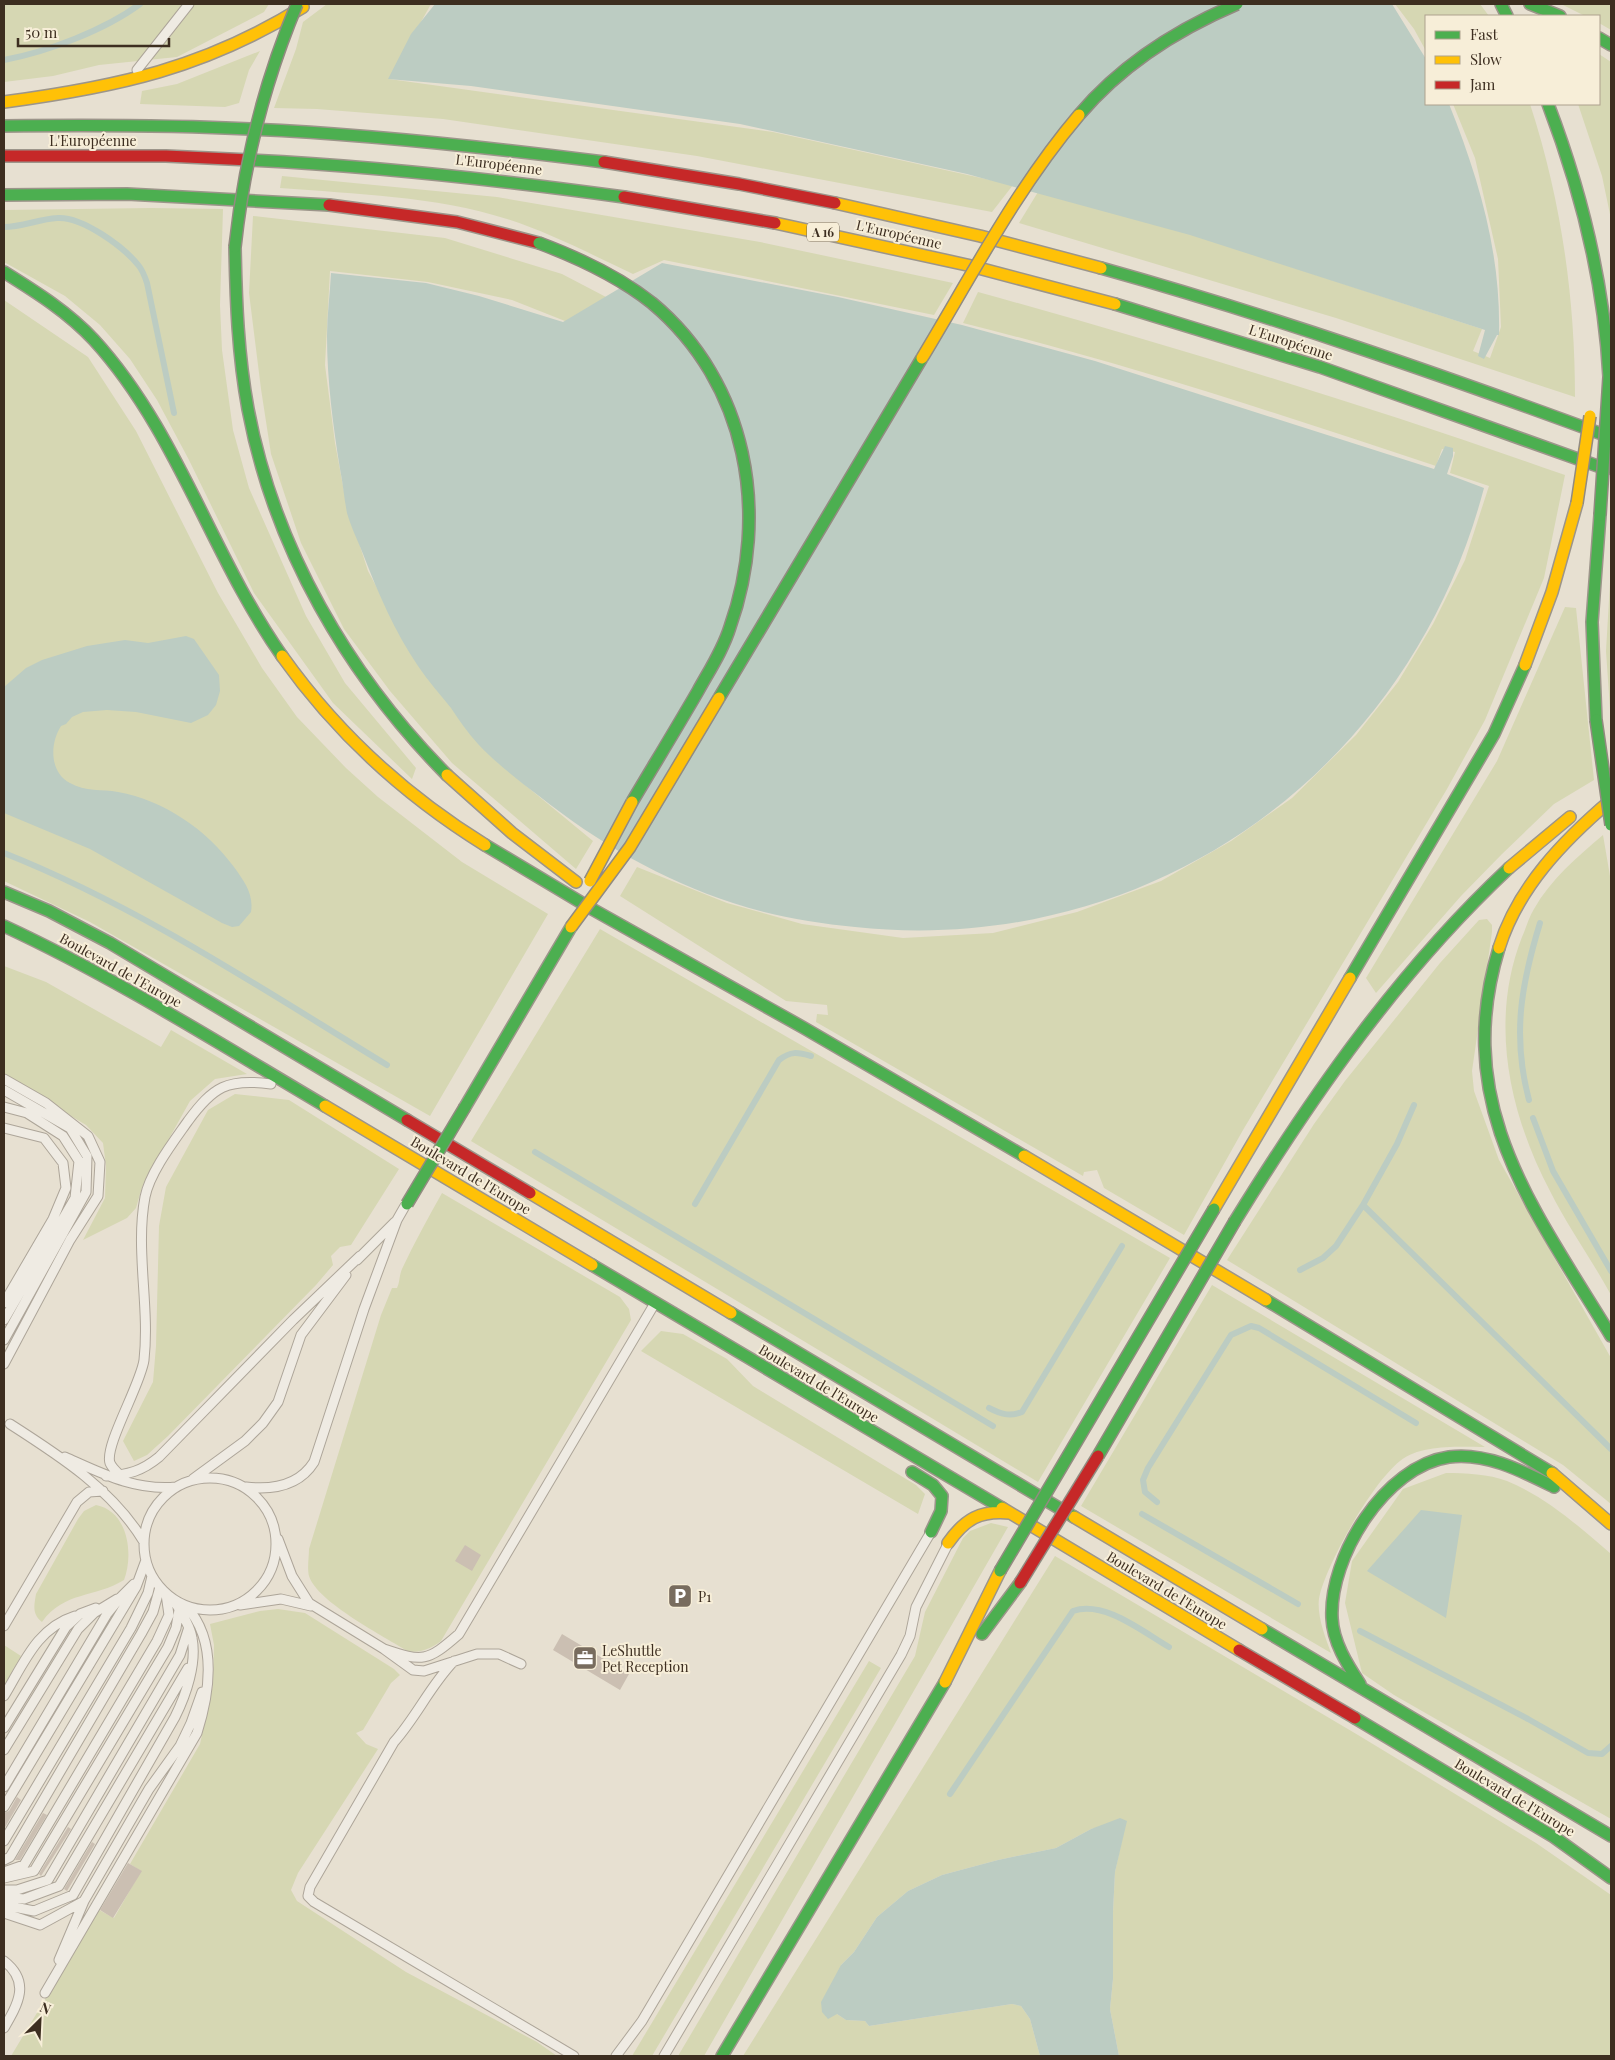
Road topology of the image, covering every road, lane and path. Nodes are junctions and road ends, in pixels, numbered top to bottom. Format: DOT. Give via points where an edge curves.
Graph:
graph roads {
  1 [pos="189,4"];
  2 [pos="298,4"];
  3 [pos="308,4"];
  4 [pos="1237,4"];
  5 [pos="1530,4"];
  6 [pos="1558,15"];
  7 [pos="1600,39"];
  8 [pos="1611,45"];
  9 [pos="126,82"];
  10 [pos="4,102"];
  11 [pos="1548,105"];
  12 [pos="1555,122"];
  13 [pos="4,126"];
  14 [pos="4,156"];
  15 [pos="4,196"];
  16 [pos="4,272"];
  17 [pos="1591,314"];
  18 [pos="1591,402"];
  19 [pos="1611,438"];
  20 [pos="1611,471"];
  21 [pos="1611,792"];
  22 [pos="1611,800"];
  23 [pos="1611,825"];
  24 [pos="4,892"];
  25 [pos="4,926"];
  26 [pos="571,927"];
  27 [pos="800,1026"];
  28 [pos="4,1079"];
  29 [pos="292,1087"];
  30 [pos="4,1090"];
  31 [pos="4,1107"];
  32 [pos="4,1128"];
  33 [pos="406,1204"];
  34 [pos="397,1220"];
  35 [pos="360,1256"];
  36 [pos="4,1302"];
  37 [pos="655,1302"];
  38 [pos="4,1320"];
  39 [pos="1611,1336"];
  40 [pos="4,1340"];
  41 [pos="729,1347"];
  42 [pos="4,1364"];
  43 [pos="774,1387"];
  44 [pos="10,1424"];
  45 [pos="51,1450"];
  46 [pos="902,1466"];
  47 [pos="120,1475"];
  48 [pos="106,1476"];
  49 [pos="189,1481"];
  50 [pos="176,1487"];
  51 [pos="243,1487"];
  52 [pos="102,1491"];
  53 [pos="1010,1514"];
  54 [pos="1609,1522"];
  55 [pos="275,1532"];
  56 [pos="931,1532"];
  57 [pos="144,1542"];
  58 [pos="948,1543"];
  59 [pos="146,1559"];
  60 [pos="152,1576"];
  61 [pos="140,1579"];
  62 [pos="167,1593"];
  63 [pos="120,1598"];
  64 [pos="105,1604"];
  65 [pos="229,1607"];
  66 [pos="183,1608"];
  67 [pos="316,1608"];
  68 [pos="80,1614"];
  69 [pos="4,1626"];
  70 [pos="188,1627"];
  71 [pos="384,1649"];
  72 [pos="192,1661"];
  73 [pos="454,1661"];
  74 [pos="521,1664"];
  75 [pos="954,1667"];
  76 [pos="207,1672"];
  77 [pos="1363,1688"];
  78 [pos="4,1696"];
  79 [pos="4,1728"];
  80 [pos="4,1750"];
  81 [pos="4,1787"];
  82 [pos="4,1807"];
  83 [pos="1611,1836"];
  84 [pos="4,1842"];
  85 [pos="4,1860"];
  86 [pos="4,1872"];
  87 [pos="4,1878"];
  88 [pos="1611,1878"];
  89 [pos="4,1890"];
  90 [pos="4,1897"];
  91 [pos="84,1901"];
  92 [pos="4,1905"];
  93 [pos="4,1913"];
  94 [pos="4,1961"];
  95 [pos="4,2028"];
  96 [pos="574,2056"];
  97 [pos="616,2056"];
  98 [pos="664,2056"];
  99 [pos="722,2056"];
  1 -- 9 [label="lane"];
  2 -- 27 [label="main road, bridge" via="276,55 256,119 244,174 236,247 236,322 240,359 264,475 305,578 344,648 373,690 441,769 533,850 607,904"];
  3 -- 9 [label="main road" via="224,52"];
  4 -- 26 [label="main road, bridge" via="1179,31 1118,74 1073,119 1038,164 630,847"];
  5 -- 6 [label="main road"];
  7 -- 8 [label="main road"];
  9 -- 10 [label="main road"];
  11 -- 12 [label="main road"];
  12 -- 17 [label="main road" via="1574,200"];
  12 -- 23 [label="main road, bridge" via="1572,170 1598,268 1608,341 1592,622 1596,720"];
  13 -- 19 [label="main road, L'Européenne / A 16" via="189,125 354,134 550,155 776,192 978,235 1170,288 1358,347"];
  14 -- 20 [label="main road, L'Européenne / A 16" via="160,155 356,164 590,190 820,232 1047,286 1238,340 1458,414"];
  15 -- 26 [label="main road, bridge" via="152,195 314,204 449,220 539,243 572,256 620,281 665,315 683,334 711,373 741,441 750,484 748,556 730,628 707,676 611,839"];
  16 -- 27 [label="main road" via="58,307 98,342 116,363 169,446 241,589 278,650 326,713 383,770 444,818 536,876"];
  18 -- 75 [label="main road, bridge" via="1577,503 1563,558 1540,633 1512,699 1000,1571"];
  21 -- 75 [label="main road, bridge" via="1538,842 1471,904 1354,1040 1319,1087 1235,1221 1020,1583"];
  22 -- 39 [label="main road" via="1548,861 1516,908 1493,961 1485,999 1483,1034 1492,1107 1522,1189"];
  24 -- 77 [label="main road, Boulevard de l'Europe" via="110,943"];
  25 -- 29 [label="main road, Boulevard de l'Europe" via="98,972"];
  26 -- 33 [label="main road, bridge"];
  27 -- 54 [label="main road" via="1540,1465"];
  28 -- 42 [label="lane" via="46,1103 88,1136 100,1162 98,1196 70,1240"];
  29 -- 37 [label="main road, Boulevard de l'Europe"];
  29 -- 47 [label="lane" via="251,1081 225,1085 205,1098 159,1166 145,1196 142,1240 146,1335 143,1362 133,1395 110,1446 110,1463"];
  30 -- 40 [label="lane" via="70,1128 87,1156 86,1192"];
  31 -- 38 [label="lane" via="27,1113 64,1136 79,1161 75,1198"];
  32 -- 36 [label="lane" via="44,1138 63,1163 66,1188 53,1219"];
  33 -- 34 [label="lane"];
  34 -- 35 [label="lane"];
  34 -- 51 [label="lane" via="314,1462 304,1476 284,1485 258,1489"];
  35 -- 47 [label="lane" via="159,1457 141,1470"];
  35 -- 49 [label="lane" via="301,1335 278,1402 263,1423 245,1441"];
  37 -- 41 [label="main road, Boulevard de l'Europe"];
  37 -- 71 [label="lane" via="459,1634 435,1654 424,1658 411,1658"];
  41 -- 43 [label="main road"];
  41 -- 53 [label="main road, Boulevard de l'Europe"];
  44 -- 45 [label="lane"];
  45 -- 48 [label="lane"];
  45 -- 52 [label="lane"];
  46 -- 56 [label="main road" via="929,1483 943,1497 944,1505"];
  47 -- 48 [label="lane"];
  48 -- 50 [label="lane" via="140,1486"];
  49 -- 50 [label="lane"];
  49 -- 51 [label="lane" via="211,1478"];
  50 -- 57 [label="lane" via="156,1506 147,1523"];
  51 -- 55 [label="lane" via="267,1511"];
  52 -- 57 [label="lane" via="121,1508"];
  52 -- 69 [label="lane" via="89,1492 77,1502"];
  53 -- 58 [label="main road" via="996,1511 978,1513 964,1522"];
  53 -- 88 [label="main road, Boulevard de l'Europe" via="1531,1823"];
  54 -- 77 [label="main road" via="1537,1478 1490,1460 1448,1457 1411,1471 1389,1489 1366,1521 1334,1588 1334,1631 1346,1662"];
  55 -- 65 [label="lane" via="276,1553 269,1574 248,1598"];
  55 -- 67 [label="lane" via="298,1588"];
  56 -- 97 [label="lane" via="642,2021"];
  57 -- 59 [label="lane"];
  58 -- 98 [label="lane" via="916,1607 910,1636 901,1654"];
  59 -- 60 [label="lane"];
  59 -- 61 [label="lane"];
  60 -- 62 [label="lane"];
  60 -- 84 [label="lane" via="148,1593 130,1628"];
  61 -- 63 [label="lane"];
  61 -- 82 [label="lane"];
  62 -- 66 [label="lane"];
  62 -- 85 [label="lane" via="10,1857"];
  62 -- 86 [label="lane" via="169,1615 157,1641 24,1865"];
  63 -- 64 [label="lane"];
  63 -- 81 [label="lane" via="103,1620"];
  64 -- 68 [label="lane"];
  64 -- 80 [label="lane" via="78,1629"];
  65 -- 66 [label="lane" via="207,1610"];
  65 -- 67 [label="lane" via="281,1599"];
  66 -- 70 [label="lane"];
  66 -- 76 [label="lane" via="199,1622 206,1641"];
  66 -- 87 [label="lane" via="168,1647 34,1871"];
  67 -- 71 [label="lane"];
  68 -- 78 [label="lane" via="60,1621 43,1635"];
  68 -- 79 [label="lane" via="60,1636"];
  70 -- 72 [label="lane" via="192,1638"];
  70 -- 89 [label="lane" via="180,1655 48,1880 17,1890"];
  71 -- 73 [label="lane" via="413,1670 424,1671"];
  72 -- 90 [label="lane" via="60,1886 24,1899"];
  72 -- 92 [label="lane" via="186,1691 175,1718 73,1894 34,1912"];
  73 -- 74 [label="lane" via="477,1654 499,1654"];
  73 -- 96 [label="lane" via="440,1675 412,1722 394,1742 308,1896"];
  75 -- 99 [label="main road"];
  76 -- 91 [label="lane" via="197,1707 180,1746 149,1789"];
  76 -- 91 [label="lane" via="205,1702 189,1749 45,1993"];
  77 -- 83 [label="main road, Boulevard de l'Europe"];
  91 -- 93 [label="lane" via="40,1925"];
  94 -- 95 [label="lane" via="14,1969 21,1986 15,2009"];
}
